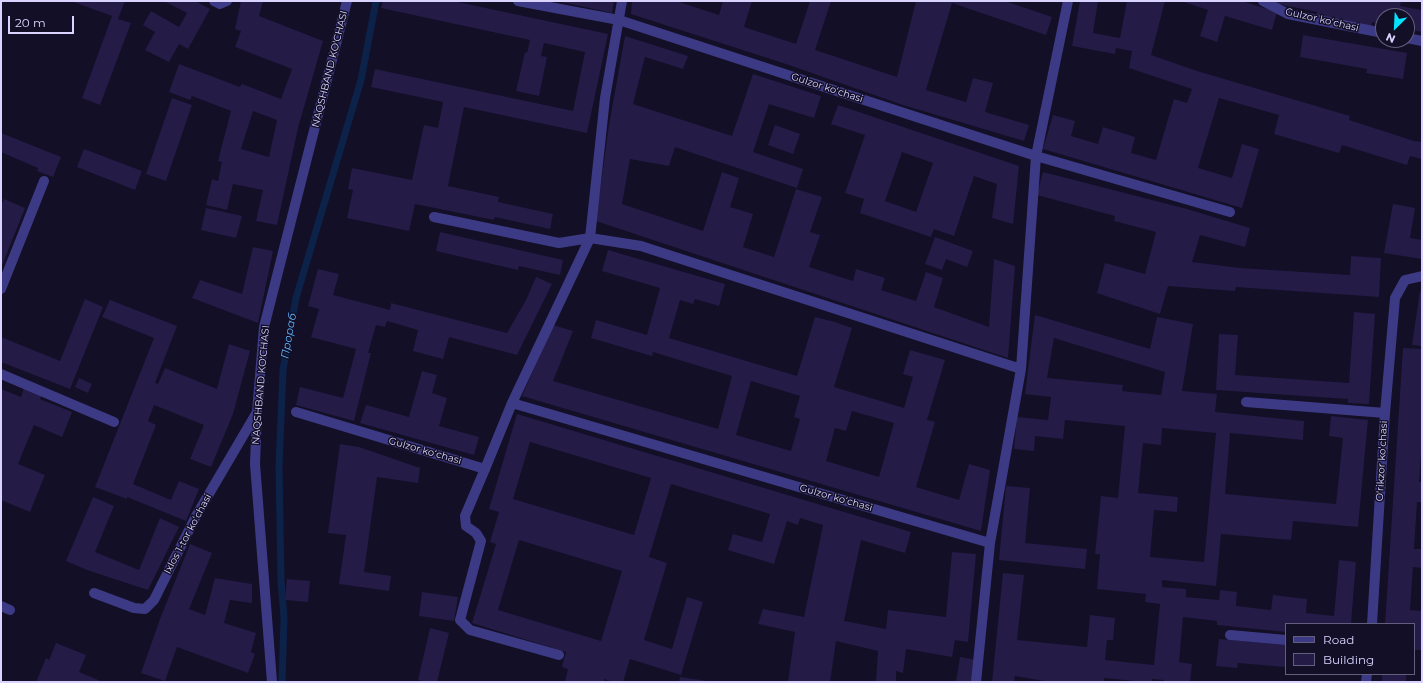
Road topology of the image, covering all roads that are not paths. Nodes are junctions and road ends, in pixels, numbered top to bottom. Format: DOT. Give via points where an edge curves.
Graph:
graph roads {
  1 [pos="214,1"];
  2 [pos="228,1"];
  3 [pos="347,1"];
  4 [pos="518,1"];
  5 [pos="622,1"];
  6 [pos="1068,1"];
  7 [pos="1263,1"];
  8 [pos="619,20"];
  9 [pos="1375,31"];
  10 [pos="1036,156"];
  11 [pos="44,181"];
  12 [pos="1230,212"];
  13 [pos="434,217"];
  14 [pos="590,238"];
  15 [pos="1422,276"];
  16 [pos="1,289"];
  17 [pos="1020,369"];
  18 [pos="1,374"];
  19 [pos="1246,402"];
  20 [pos="512,403"];
  21 [pos="257,412"];
  22 [pos="296,412"];
  23 [pos="1384,413"];
  24 [pos="114,422"];
  25 [pos="485,469"];
  26 [pos="990,543"];
  27 [pos="94,593"];
  28 [pos="1372,623"];
  29 [pos="1230,635"];
  30 [pos="1285,640"];
  31 [pos="559,655"];
  32 [pos="272,682"];
  33 [pos="976,682"];
  1 -- 2 [label="street" via="220,4"];
  3 -- 21 [label="street, NAQSHBAND KO'CHASI" via="264,327"];
  4 -- 8 [label="street, Gulzor koʻchasi"];
  5 -- 8 [label="street"];
  6 -- 10 [label="street"];
  7 -- 9 [label="street, Gulzor koʻchasi" via="1288,14"];
  8 -- 10 [label="street, Gulzor koʻchasi"];
  8 -- 14 [label="street" via="604,98"];
  10 -- 12 [label="street, Gulzor koʻchasi"];
  10 -- 17 [label="street"];
  11 -- 16 [label="street"];
  13 -- 14 [label="street" via="559,243"];
  14 -- 17 [label="street" via="641,246"];
  14 -- 20 [label="street"];
  15 -- 23 [label="street, O'rikzor koʻchasi" via="1405,280 1395,298"];
  17 -- 26 [label="street"];
  18 -- 24 [label="street"];
  19 -- 23 [label="street"];
  20 -- 25 [label="street"];
  20 -- 26 [label="street, Gulzor koʻchasi"];
  21 -- 27 [label="street, Ixlos 1-tor koʻchasi" via="196,516 154,600 145,609 134,608"];
  21 -- 32 [label="street, NAQSHBAND KO'CHASI" via="255,464"];
  22 -- 25 [label="street, Gulzor koʻchasi"];
  23 -- 28 [label="street, O'rikzor koʻchasi"];
  25 -- 31 [label="street" via="465,516 466,526 476,533 481,541 460,620 470,630"];
  26 -- 33 [label="street"];
  29 -- 30 [label="street"];
}
